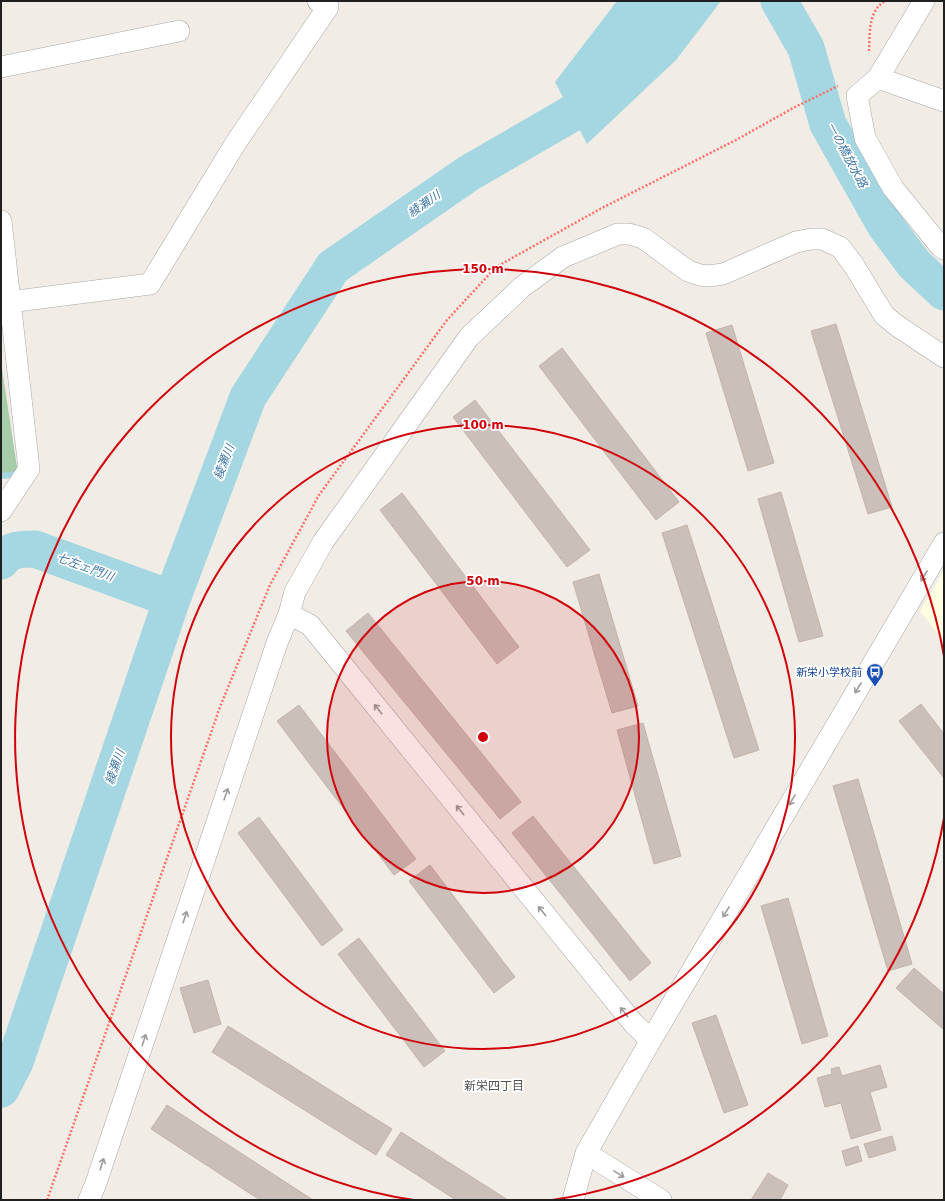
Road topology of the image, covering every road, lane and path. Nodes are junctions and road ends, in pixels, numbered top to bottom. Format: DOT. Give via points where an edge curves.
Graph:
graph roads {
  1 [pos="318,1"];
  2 [pos="885,1"];
  3 [pos="924,1"];
  4 [pos="179,31"];
  5 [pos="869,55"];
  6 [pos="1,66"];
  7 [pos="878,78"];
  8 [pos="844,82"];
  9 [pos="944,102"];
  10 [pos="1,221"];
  11 [pos="944,249"];
  12 [pos="5,303"];
  13 [pos="944,357"];
  14 [pos="1,511"];
  15 [pos="944,543"];
  16 [pos="289,614"];
  17 [pos="651,1040"];
  18 [pos="586,1153"];
  19 [pos="47,1200"];
  20 [pos="89,1200"];
  21 [pos="573,1200"];
  22 [pos="662,1200"];
  1 -- 12 [label="street" via="328,7 235,144 150,284"];
  2 -- 5 [label="path" via="878,5 870,25"];
  3 -- 7 [label="street"];
  4 -- 6 [label="street"];
  7 -- 9 [label="street"];
  7 -- 11 [label="street" via="857,96 865,138 893,188"];
  8 -- 19 [label="path" via="600,209 496,267 447,320 319,495 270,585 220,707"];
  10 -- 12 [label="street"];
  12 -- 14 [label="street" via="30,469"];
  13 -- 16 [label="street" via="884,315 853,264 840,247 831,242 811,239 796,242 723,274 709,276 688,271 643,238 618,234 563,257 522,287 469,337 323,542 295,592"];
  15 -- 17 [label="street, one-way"];
  17 -- 16 [label="street, one-way" via="634,1024 310,625"];
  20 -- 16 [label="street, one-way"];
  17 -- 18 [label="street"];
  18 -- 21 [label="street"];
  18 -- 22 [label="street, one-way"];
}
